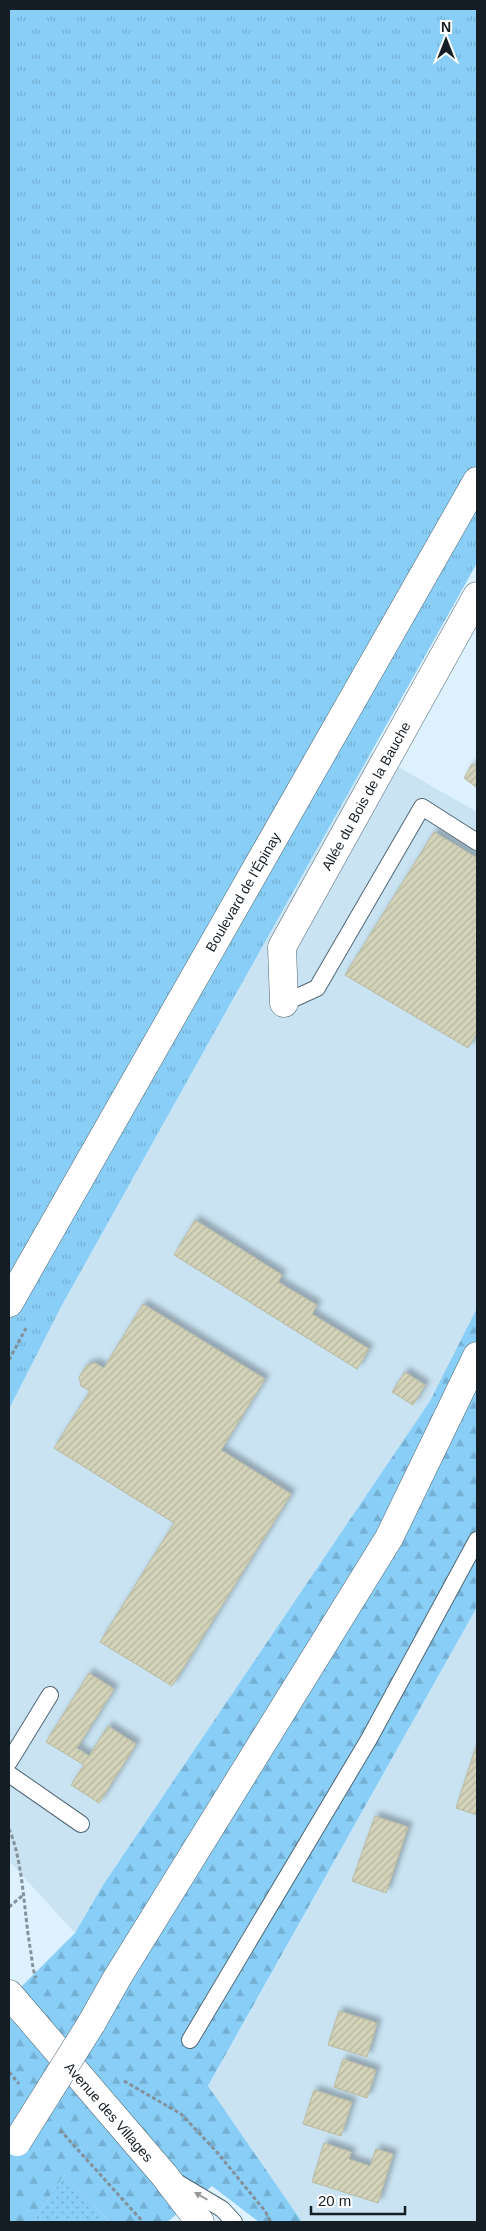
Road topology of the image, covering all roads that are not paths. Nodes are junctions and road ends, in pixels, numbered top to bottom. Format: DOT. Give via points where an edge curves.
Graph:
graph roads {
  1 [pos="477,481"];
  2 [pos="477,596"];
  3 [pos="477,842"];
  4 [pos="284,1003"];
  5 [pos="9,1303"];
  6 [pos="477,1356"];
  7 [pos="477,1540"];
  8 [pos="50,1696"];
  9 [pos="9,1762"];
  10 [pos="9,1774"];
  11 [pos="81,1824"];
  12 [pos="11,1999"];
  13 [pos="190,2040"];
  14 [pos="13,2149"];
  15 [pos="164,2175"];
  16 [pos="200,2222"];
  17 [pos="234,2222"];
  1 -- 5 [label="street, Boulevard de l'Épinay"];
  2 -- 4 [label="street, Allée du Bois de la Bauche" via="282,947"];
  3 -- 4 [label="lane" via="422,808 316,988"];
  6 -- 14 [label="street, bridge" via="389,1538"];
  7 -- 13 [label="lane" via="369,1740"];
  8 -- 9 [label="lane"];
  10 -- 11 [label="lane"];
  12 -- 15 [label="street, Avenue des Villages"];
  15 -- 16 [label="street, Avenue des Villages"];
  17 -- 15 [label="lane, one-way" via="216,2205"];
}
